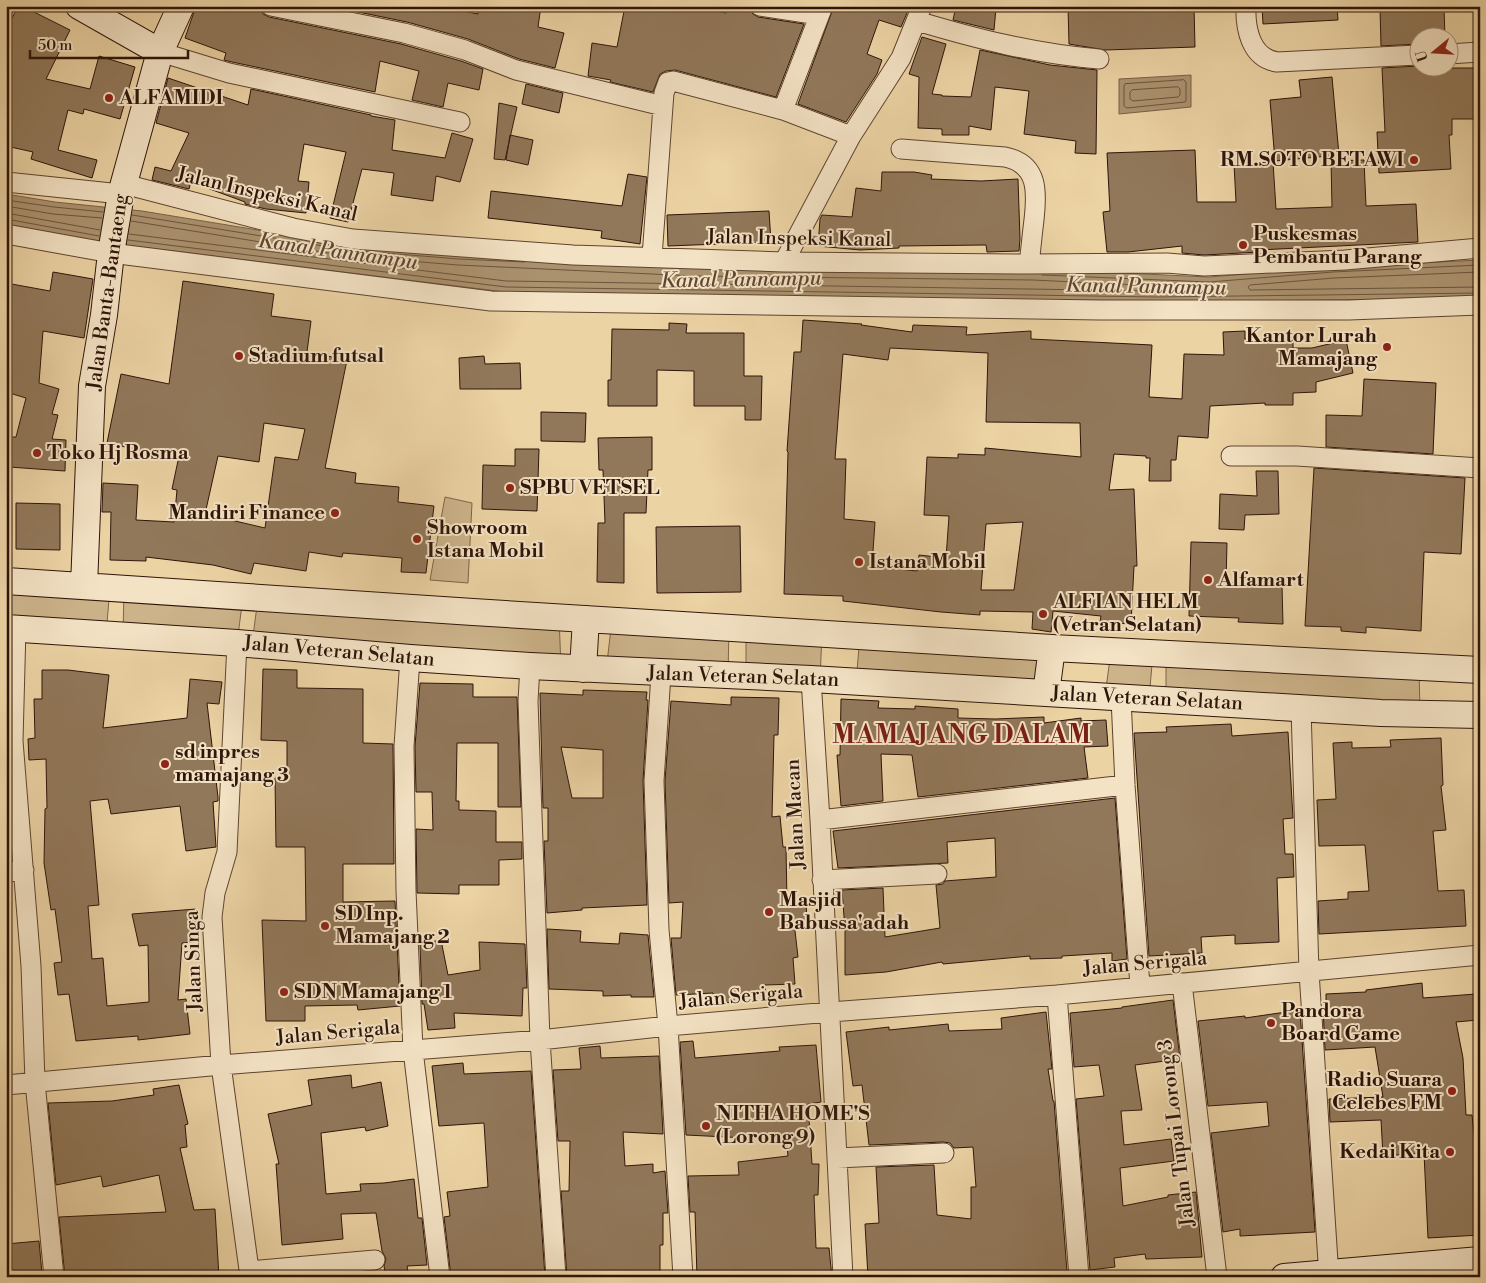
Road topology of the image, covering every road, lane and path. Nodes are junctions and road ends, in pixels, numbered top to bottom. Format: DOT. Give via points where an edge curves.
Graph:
graph roads {
  1 [pos="79,6"];
  2 [pos="181,6"];
  3 [pos="271,6"];
  4 [pos="760,6"];
  5 [pos="1246,6"];
  6 [pos="821,11"];
  7 [pos="919,14"];
  8 [pos="160,52"];
  9 [pos="1480,52"];
  10 [pos="1458,53"];
  11 [pos="1408,55"];
  12 [pos="1099,59"];
  13 [pos="663,106"];
  14 [pos="783,110"];
  15 [pos="460,122"];
  16 [pos="851,136"];
  17 [pos="901,148"];
  18 [pos="6,182"];
  19 [pos="121,194"];
  20 [pos="6,234"];
  21 [pos="1480,248"];
  22 [pos="111,249"];
  23 [pos="652,257"];
  24 [pos="784,262"];
  25 [pos="1030,264"];
  26 [pos="1480,305"];
  27 [pos="1231,456"];
  28 [pos="1480,468"];
  29 [pos="6,581"];
  30 [pos="84,586"];
  31 [pos="586,619"];
  32 [pos="11,628"];
  33 [pos="236,643"];
  34 [pos="1052,648"];
  35 [pos="410,658"];
  36 [pos="530,666"];
  37 [pos="583,669"];
  38 [pos="1480,670"];
  39 [pos="661,674"];
  40 [pos="810,679"];
  41 [pos="1046,693"];
  42 [pos="1121,698"];
  43 [pos="1302,708"];
  44 [pos="1480,715"];
  45 [pos="10,741"];
  46 [pos="1125,785"];
  47 [pos="820,820"];
  48 [pos="15,871"];
  49 [pos="937,874"];
  50 [pos="822,880"];
  51 [pos="1480,955"];
  52 [pos="1309,972"];
  53 [pos="1182,983"];
  54 [pos="1140,986"];
  55 [pos="1057,995"];
  56 [pos="830,1012"];
  57 [pos="668,1026"];
  58 [pos="540,1040"];
  59 [pos="413,1050"];
  60 [pos="221,1065"];
  61 [pos="35,1082"];
  62 [pos="6,1085"];
  63 [pos="944,1153"];
  64 [pos="837,1158"];
  65 [pos="375,1260"];
  66 [pos="1480,1260"];
  67 [pos="249,1274"];
  68 [pos="1329,1275"];
  69 [pos="54,1277"];
  70 [pos="440,1277"];
  71 [pos="556,1277"];
  72 [pos="683,1277"];
  73 [pos="843,1277"];
  74 [pos="1079,1277"];
  75 [pos="1217,1277"];
  76 [pos="1284,1277"];
  1 -- 8 [label="main road"];
  2 -- 8 [label="main road, Jalan Banta-Bantaeng"];
  3 -- 13 [label="street" via="404,33 465,50 516,70"];
  4 -- 6 [label="street"];
  5 -- 11 [label="street" via="1248,34 1261,56 1268,61"];
  6 -- 14 [label="street"];
  7 -- 12 [label="street" via="994,43"];
  7 -- 16 [label="street" via="901,58"];
  8 -- 15 [label="street" via="229,73"];
  8 -- 19 [label="main road, Jalan Banta-Bantaeng"];
  9 -- 10 [label="street"];
  13 -- 14 [label="street" via="666,85 673,81"];
  13 -- 23 [label="street"];
  14 -- 16 [label="street"];
  16 -- 24 [label="street"];
  17 -- 25 [label="street" via="1005,157 1020,162 1031,175 1036,194"];
  18 -- 19 [label="street, Jalan Inspeksi Kanal"];
  19 -- 22 [label="main road, Jalan Banta-Bantaeng"];
  19 -- 23 [label="street, Jalan Inspeksi Kanal" via="353,239 573,255"];
  20 -- 22 [label="street"];
  21 -- 25 [label="street, Jalan Inspeksi Kanal" via="1345,260 1204,266 1167,263"];
  22 -- 26 [label="street" via="491,301 1100,310 1349,310"];
  22 -- 30 [label="main road, Jalan Banta-Bantaeng" via="92,386"];
  23 -- 24 [label="street, Jalan Inspeksi Kanal"];
  24 -- 25 [label="street, Jalan Inspeksi Kanal"];
  27 -- 28 [label="street" via="1297,456"];
  29 -- 30 [label="main road"];
  30 -- 31 [label="main road"];
  31 -- 34 [label="main road"];
  31 -- 37 [label="main road"];
  32 -- 33 [label="main road, Jalan Veteran Selatan"];
  32 -- 45 [label="street"];
  33 -- 35 [label="main road, Jalan Veteran Selatan"];
  33 -- 60 [label="street, Jalan Singa" via="227,852 212,917"];
  34 -- 38 [label="main road"];
  34 -- 41 [label="main road"];
  35 -- 36 [label="main road, Jalan Veteran Selatan"];
  35 -- 59 [label="street" via="404,746"];
  36 -- 37 [label="main road, Jalan Veteran Selatan"];
  36 -- 58 [label="street" via="528,701"];
  37 -- 39 [label="main road, Jalan Veteran Selatan"];
  39 -- 40 [label="main road, Jalan Veteran Selatan"];
  39 -- 57 [label="street" via="654,781 659,930"];
  40 -- 41 [label="main road, Jalan Veteran Selatan"];
  40 -- 47 [label="street, Jalan Macan"];
  41 -- 42 [label="main road, Jalan Veteran Selatan"];
  42 -- 43 [label="main road, Jalan Veteran Selatan"];
  42 -- 46 [label="street"];
  43 -- 44 [label="main road, Jalan Veteran Selatan"];
  43 -- 52 [label="street"];
  45 -- 48 [label="street"];
  46 -- 47 [label="street"];
  46 -- 54 [label="street"];
  47 -- 50 [label="street, Jalan Macan"];
  48 -- 61 [label="street" via="31,966"];
  49 -- 50 [label="street"];
  50 -- 56 [label="street, Jalan Macan"];
  51 -- 52 [label="street, Jalan Serigala"];
  52 -- 53 [label="street, Jalan Serigala"];
  52 -- 68 [label="street"];
  53 -- 54 [label="street, Jalan Serigala"];
  53 -- 75 [label="street, Jalan Tupai Lorong 3"];
  54 -- 55 [label="street, Jalan Serigala"];
  55 -- 56 [label="street, Jalan Serigala"];
  55 -- 74 [label="street"];
  56 -- 57 [label="street, Jalan Serigala"];
  56 -- 64 [label="street, Jalan Macan"];
  57 -- 58 [label="street, Jalan Serigala"];
  57 -- 72 [label="street"];
  58 -- 59 [label="street, Jalan Serigala"];
  58 -- 71 [label="street"];
  59 -- 60 [label="street, Jalan Serigala"];
  59 -- 70 [label="street"];
  60 -- 61 [label="street, Jalan Serigala"];
  60 -- 67 [label="street, Jalan Singa"];
  61 -- 62 [label="street, Jalan Serigala"];
  61 -- 69 [label="street"];
  63 -- 64 [label="street"];
  64 -- 73 [label="street, Jalan Macan"];
  65 -- 67 [label="street"];
  66 -- 68 [label="main road"];
  68 -- 76 [label="main road"];
}
